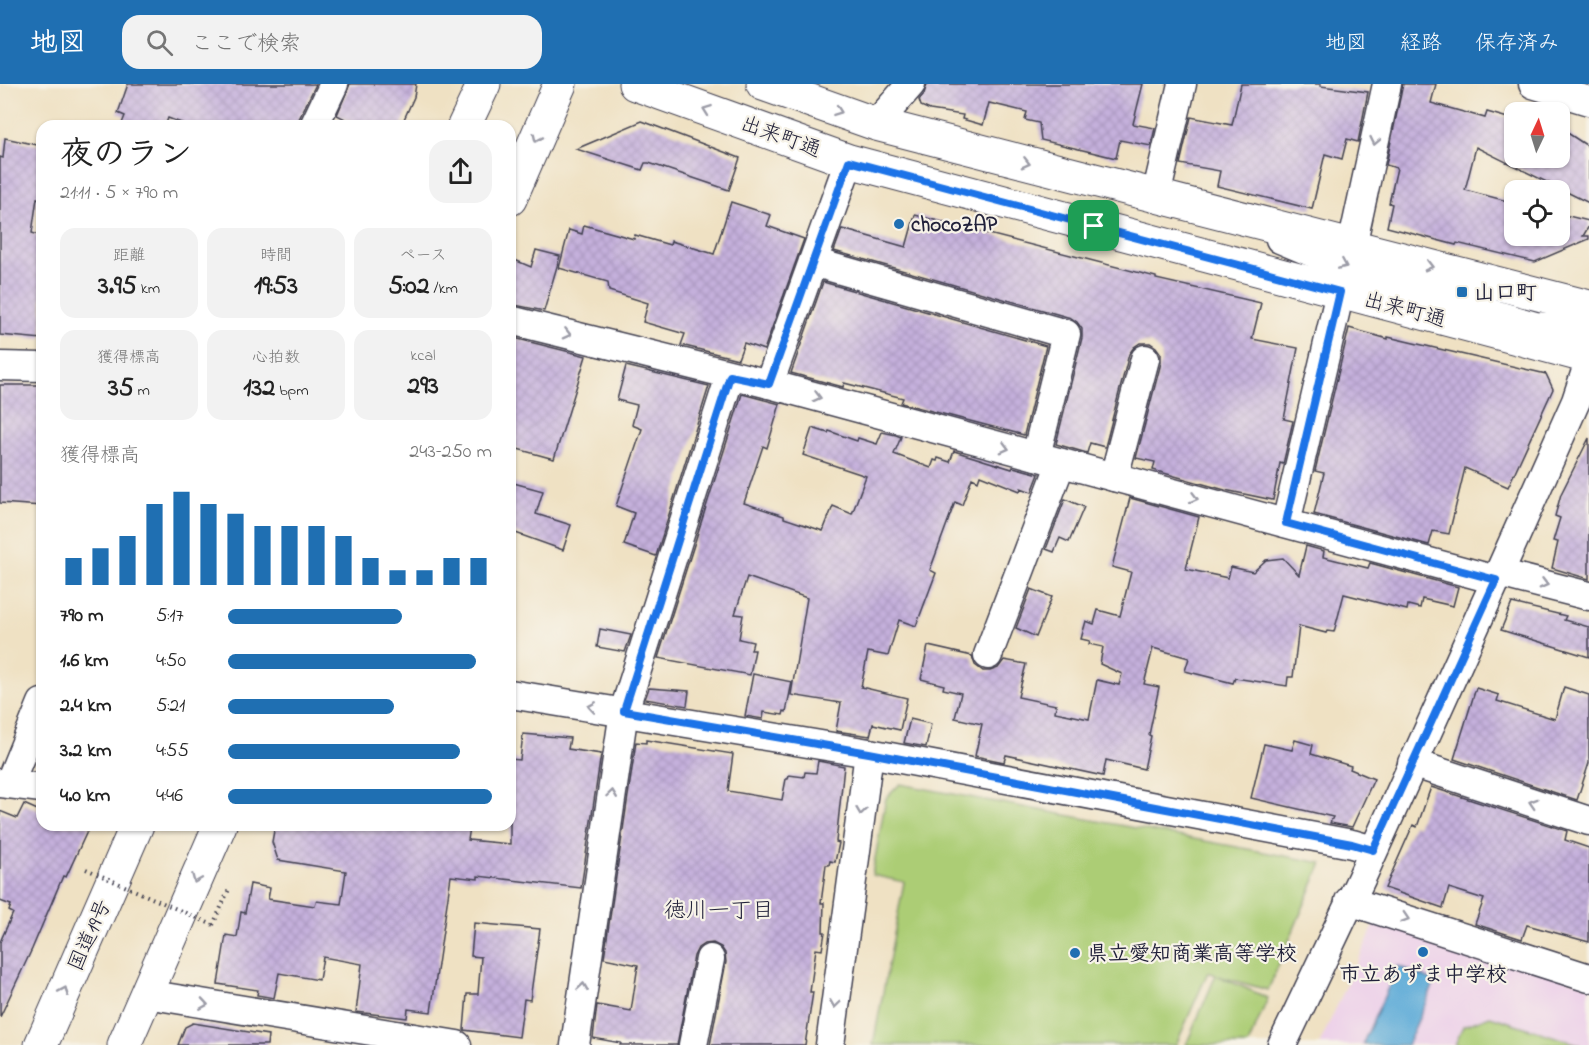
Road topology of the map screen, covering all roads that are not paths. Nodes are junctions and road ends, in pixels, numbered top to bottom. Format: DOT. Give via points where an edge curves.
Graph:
graph roads {
  1 [pos="334,84"];
  2 [pos="483,84"];
  3 [pos="561,84"];
  4 [pos="635,84"];
  5 [pos="763,84"];
  6 [pos="910,84"];
  7 [pos="1182,84"];
  8 [pos="1387,84"];
  9 [pos="1533,84"];
  10 [pos="1589,101"];
  11 [pos="317,120"];
  12 [pos="467,120"];
  13 [pos="876,124"];
  14 [pos="849,161"];
  15 [pos="516,185"];
  16 [pos="1156,196"];
  17 [pos="1211,210"];
  18 [pos="1352,246"];
  19 [pos="813,262"];
  20 [pos="1340,292"];
  21 [pos="1589,307"];
  22 [pos="516,322"];
  23 [pos="1589,329"];
  24 [pos="1490,331"];
  25 [pos="1589,339"];
  26 [pos="1589,357"];
  27 [pos="1145,359"];
  28 [pos="1589,362"];
  29 [pos="0,366"];
  30 [pos="36,367"];
  31 [pos="730,376"];
  32 [pos="769,384"];
  33 [pos="1049,460"];
  34 [pos="1114,477"];
  35 [pos="1286,523"];
  36 [pos="1498,576"];
  37 [pos="1589,596"];
  38 [pos="988,655"];
  39 [pos="516,695"];
  40 [pos="624,711"];
  41 [pos="36,716"];
  42 [pos="869,753"];
  43 [pos="1413,763"];
  44 [pos="4,784"];
  45 [pos="36,787"];
  46 [pos="1589,821"];
  47 [pos="134,831"];
  48 [pos="210,831"];
  49 [pos="1373,850"];
  50 [pos="1349,901"];
  51 [pos="710,959"];
  52 [pos="1589,978"];
  53 [pos="146,994"];
  54 [pos="40,1045"];
  55 [pos="124,1045"];
  56 [pos="457,1045"];
  57 [pos="575,1045"];
  58 [pos="693,1045"];
  59 [pos="830,1045"];
  60 [pos="1282,1045"];
  1 -- 11 [label="street"];
  2 -- 12 [label="main road"];
  3 -- 15 [label="main road, one-way"];
  14 -- 4 [label="main road, 出来町通, one-way"];
  5 -- 13 [label="main road, 出来町通, one-way"];
  6 -- 13 [label="street"];
  7 -- 16 [label="street"];
  8 -- 18 [label="street, one-way"];
  9 -- 10 [label="street"];
  13 -- 16 [label="main road, 出来町通, one-way"];
  14 -- 19 [label="street"];
  14 -- 20 [label="main road, 出来町通"];
  16 -- 17 [label="main road, 出来町通"];
  17 -- 18 [label="main road, 出来町通"];
  17 -- 23 [label="street, one-way" via="1383,282 1535,326"];
  18 -- 21 [label="main road, 出来町通, one-way"];
  19 -- 32 [label="street"];
  19 -- 33 [label="street" via="1066,334"];
  20 -- 24 [label="main road, 出来町通"];
  20 -- 35 [label="street"];
  22 -- 31 [label="street, one-way"];
  24 -- 25 [label="street"];
  24 -- 26 [label="main road, 出来町通"];
  27 -- 34 [label="street"];
  28 -- 36 [label="street" via="1576,401"];
  29 -- 30 [label="street"];
  31 -- 32 [label="street"];
  31 -- 40 [label="street"];
  32 -- 33 [label="street, one-way"];
  33 -- 34 [label="street"];
  33 -- 38 [label="street"];
  34 -- 35 [label="street, one-way"];
  35 -- 36 [label="street"];
  36 -- 37 [label="street, one-way"];
  36 -- 43 [label="street"];
  40 -- 39 [label="street, one-way"];
  40 -- 42 [label="street"];
  57 -- 40 [label="street, one-way"];
  41 -- 44 [label="street"];
  42 -- 49 [label="street"];
  42 -- 59 [label="street, one-way"];
  46 -- 43 [label="street, one-way"];
  43 -- 49 [label="street"];
  44 -- 45 [label="street"];
  54 -- 47 [label="main road, 国道19号, one-way"];
  48 -- 53 [label="main road, one-way"];
  49 -- 50 [label="street"];
  50 -- 52 [label="street, one-way"];
  50 -- 60 [label="street"];
  51 -- 58 [label="street"];
  53 -- 55 [label="main road"];
  53 -- 56 [label="street, one-way"];
}
